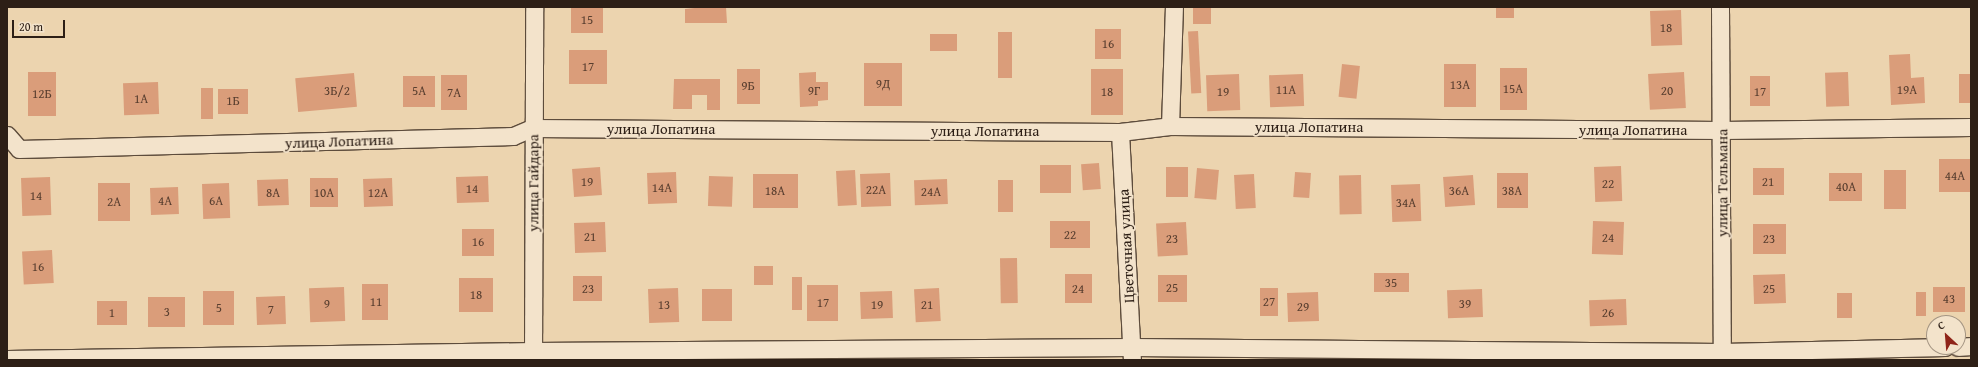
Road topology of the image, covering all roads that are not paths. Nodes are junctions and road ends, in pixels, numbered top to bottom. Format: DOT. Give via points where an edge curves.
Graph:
graph roads {
  1 [pos="534,7"];
  2 [pos="1174,7"];
  3 [pos="1720,7"];
  4 [pos="1170,126"];
  5 [pos="1971,127"];
  6 [pos="532,128"];
  7 [pos="1722,130"];
  8 [pos="1120,132"];
  9 [pos="7,135"];
  10 [pos="1926,348"];
  11 [pos="1132,354"];
  12 [pos="533,356"];
  13 [pos="1722,356"];
  14 [pos="7,359"];
  1 -- 6 [label="street, улица Гайдара"];
  2 -- 4 [label="street"];
  3 -- 7 [label="street, улица Тельмана"];
  4 -- 7 [label="street, улица Лопатина"];
  4 -- 8 [label="street, улица Лопатина"];
  5 -- 7 [label="street, улица Лопатина"];
  6 -- 8 [label="street, улица Лопатина"];
  6 -- 9 [label="street, улица Лопатина" via="513,136 19,150"];
  6 -- 12 [label="street, улица Гайдара"];
  7 -- 13 [label="street, улица Тельмана"];
  8 -- 11 [label="street, Цветочная улица"];
  10 -- 13 [label="street"];
  11 -- 12 [label="street"];
  11 -- 13 [label="street"];
  12 -- 14 [label="street"];
}
